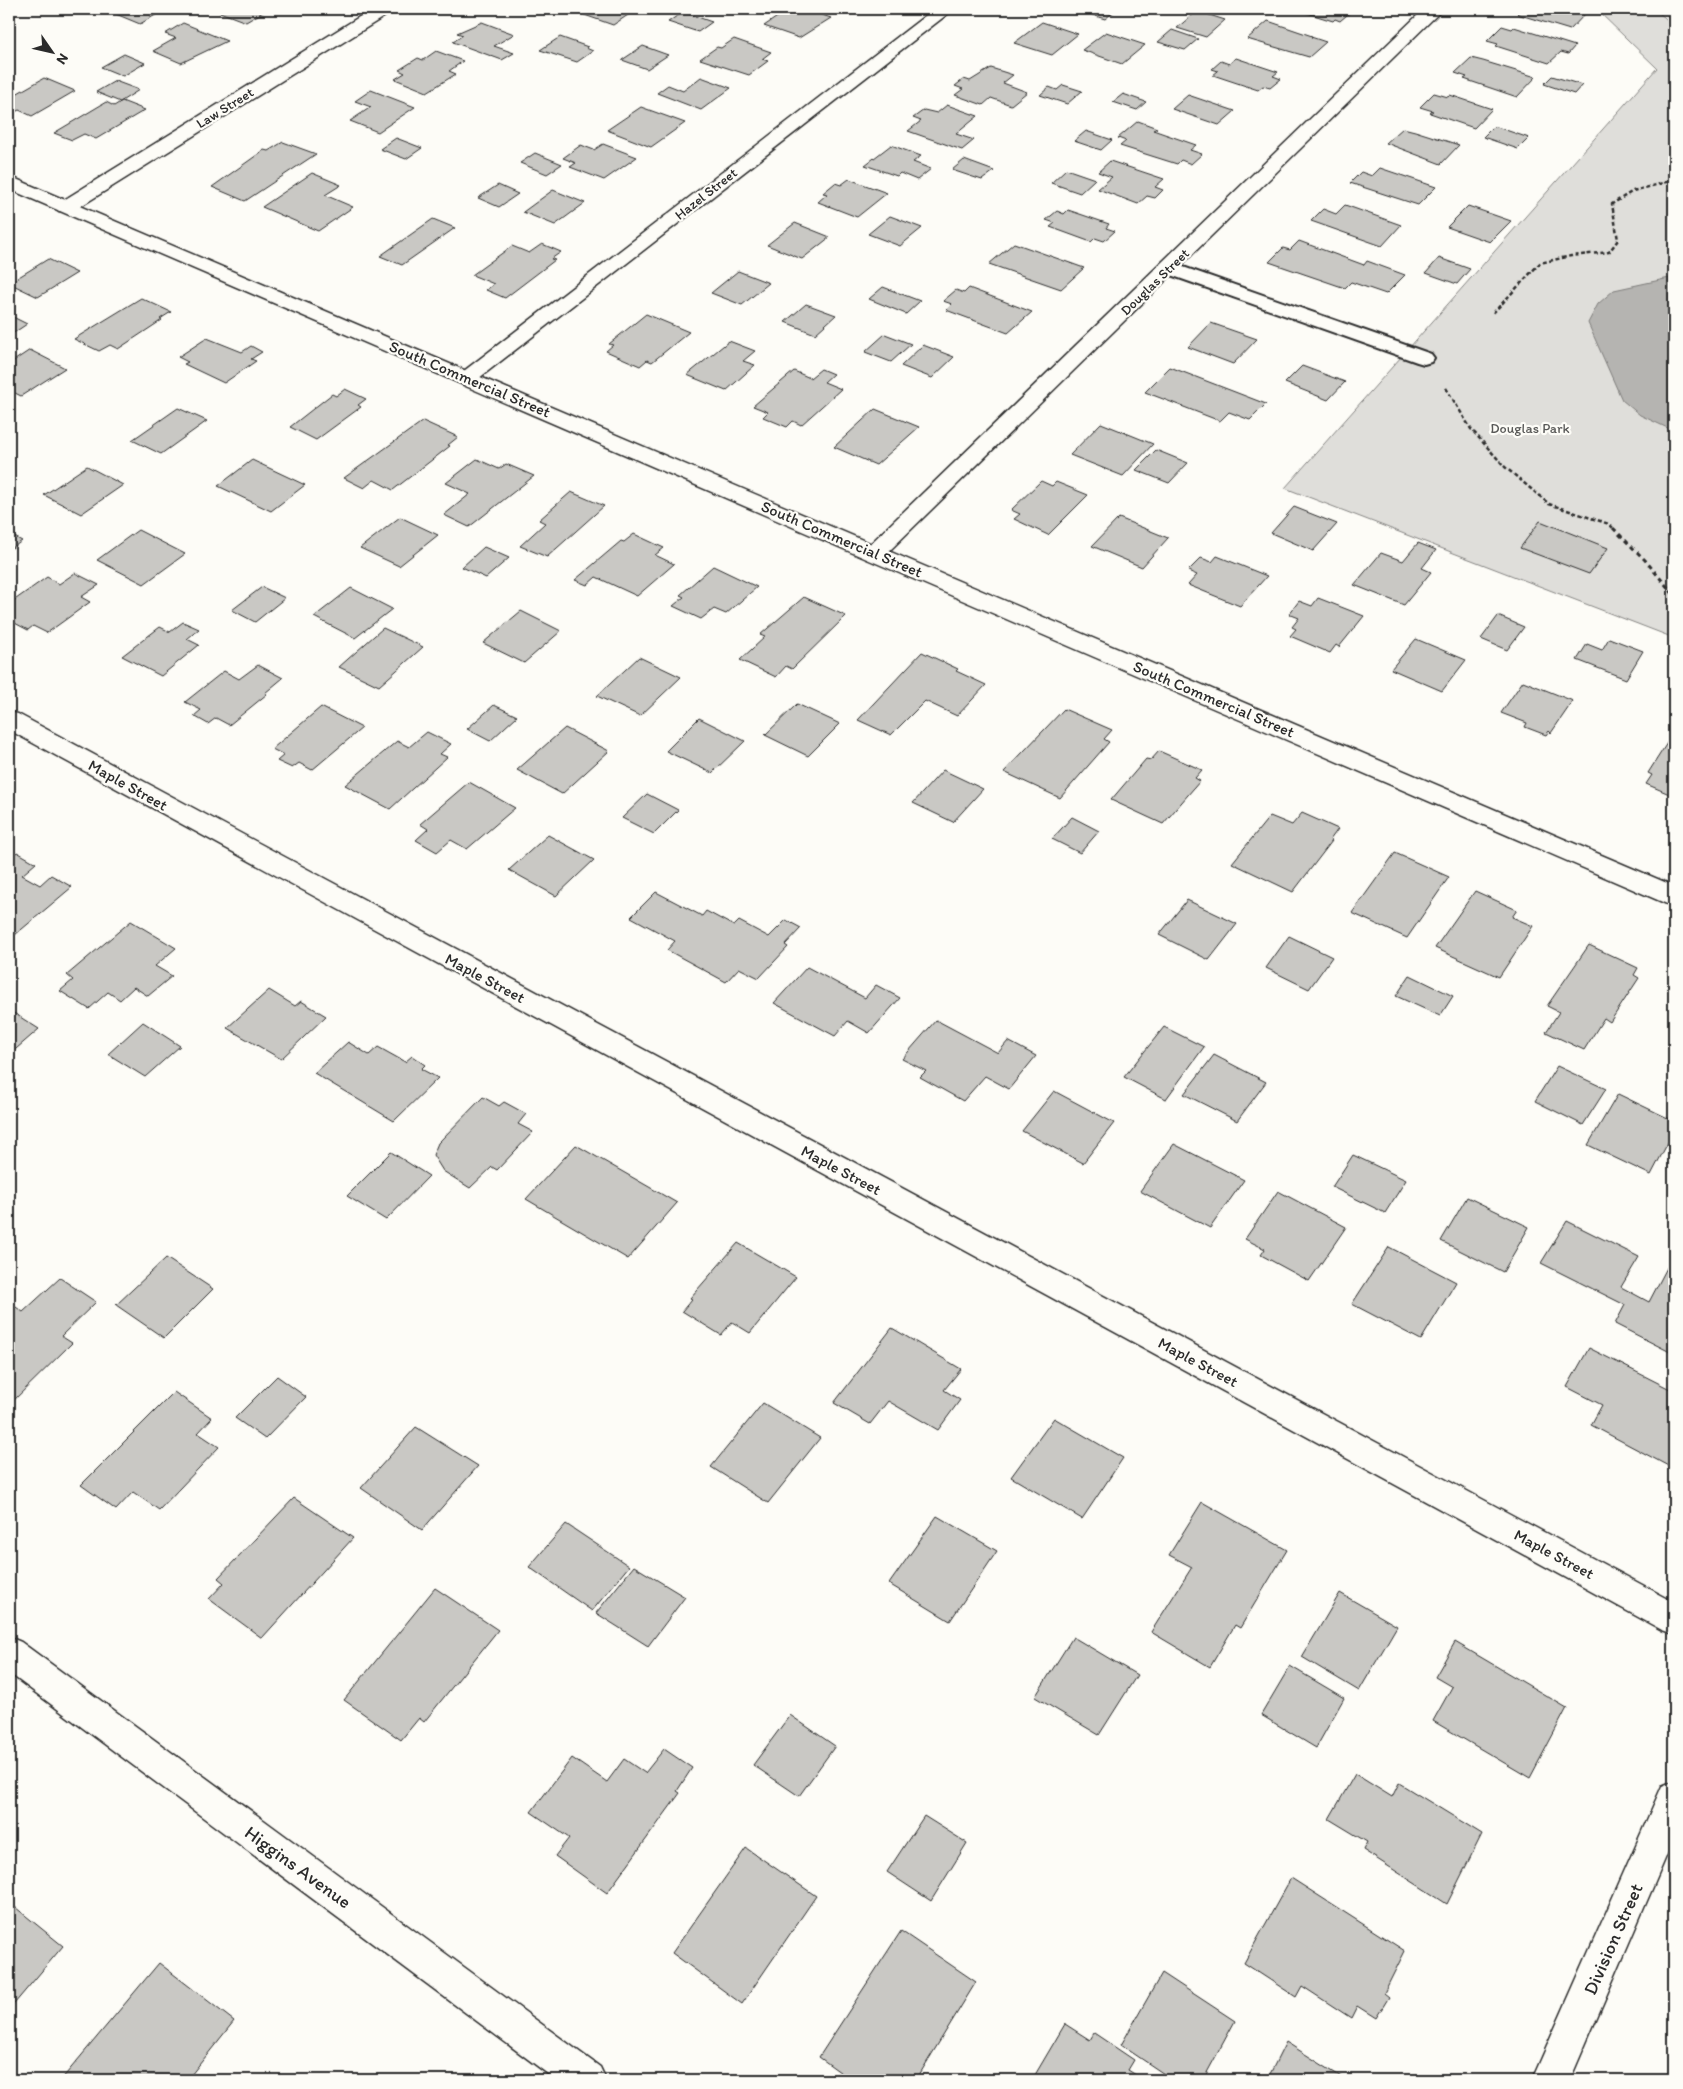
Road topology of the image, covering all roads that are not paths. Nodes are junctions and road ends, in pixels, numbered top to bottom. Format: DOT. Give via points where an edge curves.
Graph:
graph roads {
  1 [pos="384,9"];
  2 [pos="945,9"];
  3 [pos="1434,9"];
  4 [pos="9,182"];
  5 [pos="66,207"];
  6 [pos="1170,268"];
  7 [pos="1424,358"];
  8 [pos="467,378"];
  9 [pos="874,552"];
  10 [pos="9,720"];
  11 [pos="1674,897"];
  12 [pos="1674,1619"];
  13 [pos="9,1653"];
  14 [pos="1674,1798"];
  15 [pos="586,2080"];
  16 [pos="1551,2080"];
  1 -- 5 [label="street, Law Street"];
  2 -- 8 [label="street, Hazel Street"];
  3 -- 6 [label="street, Douglas Street"];
  4 -- 5 [label="street, South Commercial Street"];
  5 -- 8 [label="street, South Commercial Street"];
  6 -- 7 [label="lane"];
  6 -- 9 [label="street, Douglas Street"];
  8 -- 9 [label="street, South Commercial Street"];
  9 -- 11 [label="street, South Commercial Street"];
  10 -- 12 [label="street, Maple Street"];
  13 -- 15 [label="street, Higgins Avenue"];
  14 -- 16 [label="street, Division Street"];
}
